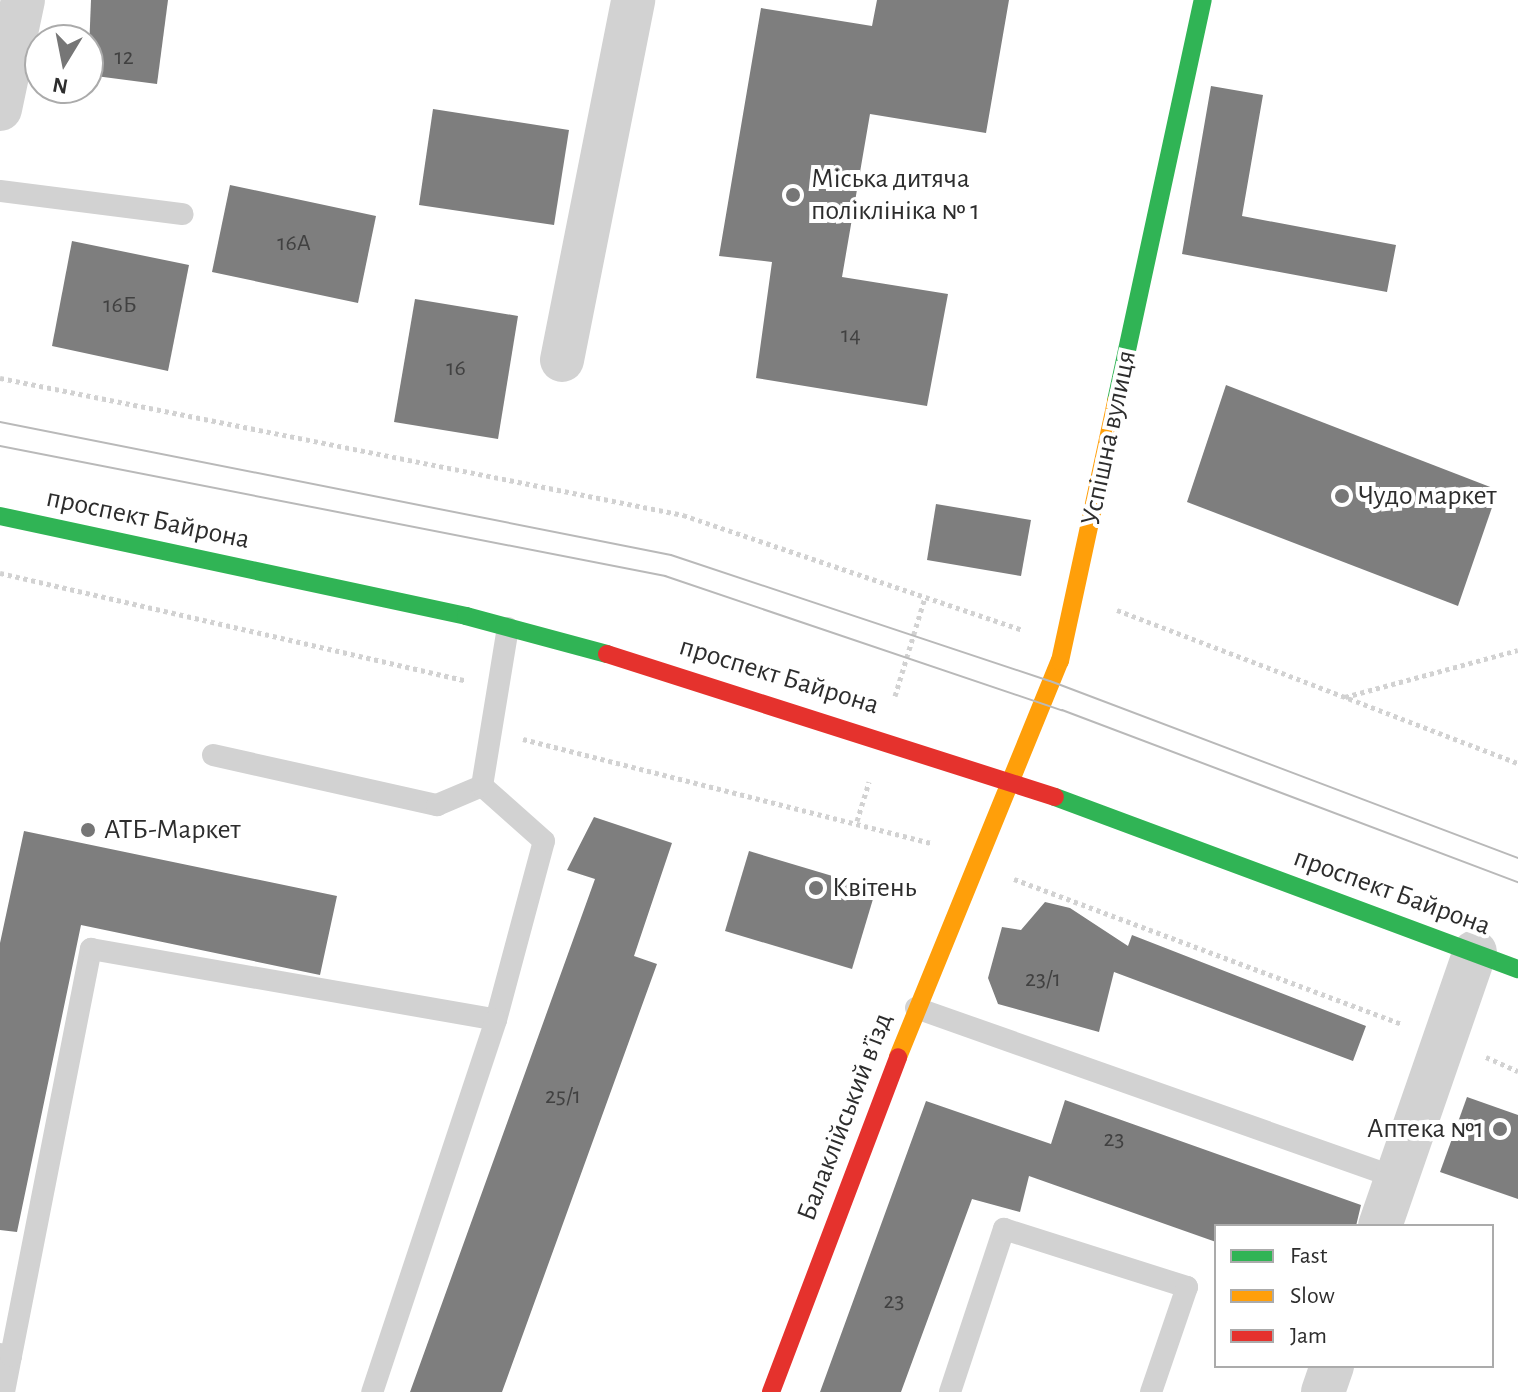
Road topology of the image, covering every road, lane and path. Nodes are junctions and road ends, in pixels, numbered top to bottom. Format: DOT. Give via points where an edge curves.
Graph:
graph roads {
  1 [pos="23,0"];
  2 [pos="633,0"];
  3 [pos="1203,0"];
  4 [pos="0,109"];
  5 [pos="0,191"];
  6 [pos="183,214"];
  7 [pos="562,360"];
  8 [pos="0,378"];
  9 [pos="0,516"];
  10 [pos="0,573"];
  11 [pos="1075,594"];
  12 [pos="508,628"];
  13 [pos="1063,643"];
  14 [pos="1518,650"];
  15 [pos="498,688"];
  16 [pos="1345,697"];
  17 [pos="491,731"];
  18 [pos="213,755"];
  19 [pos="1518,763"];
  20 [pos="1007,779"];
  21 [pos="482,786"];
  22 [pos="972,863"];
  23 [pos="1475,952"];
  24 [pos="1518,969"];
  25 [pos="916,1008"];
  26 [pos="496,1020"];
  27 [pos="1444,1040"];
  28 [pos="1397,1178"];
  29 [pos="1381,1224"];
  30 [pos="6,1355"];
  31 [pos="1331,1368"];
  32 [pos="4,1392"];
  33 [pos="372,1392"];
  34 [pos="771,1392"];
  35 [pos="950,1392"];
  36 [pos="1151,1392"];
  37 [pos="1323,1392"];
  1 -- 4 [label="street"];
  2 -- 7 [label="street"];
  3 -- 11 [label="main road, Успішна вулиця"];
  5 -- 6 [label="lane"];
  8 -- 13 [label="path" via="683,515"];
  9 -- 12 [label="main road, проспект Байрона"];
  10 -- 15 [label="path"];
  11 -- 13 [label="main road, Успішна вулиця"];
  11 -- 16 [label="path"];
  12 -- 15 [label="lane"];
  12 -- 20 [label="main road, проспект Байрона" via="725,686"];
  13 -- 20 [label="main road, Успішна вулиця"];
  14 -- 16 [label="path"];
  15 -- 17 [label="lane"];
  16 -- 19 [label="path"];
  17 -- 21 [label="lane"];
  17 -- 22 [label="path" via="915,835"];
  18 -- 21 [label="lane" via="437,805"];
  20 -- 22 [label="main road, Успішна вулиця"];
  20 -- 23 [label="main road, проспект Байрона"];
  21 -- 26 [label="lane" via="544,841"];
  22 -- 25 [label="main road, Балаклійський в’їзд"];
  22 -- 27 [label="path"];
  23 -- 24 [label="main road, проспект Байрона"];
  23 -- 27 [label="street"];
  25 -- 28 [label="lane"];
  25 -- 34 [label="main road, Балаклійський в’їзд"];
  26 -- 30 [label="lane" via="91,949"];
  26 -- 33 [label="lane"];
  27 -- 28 [label="street"];
  28 -- 29 [label="street"];
  30 -- 32 [label="lane"];
  31 -- 37 [label="street"];
  35 -- 36 [label="lane" via="1004,1229 1187,1287"];
}
